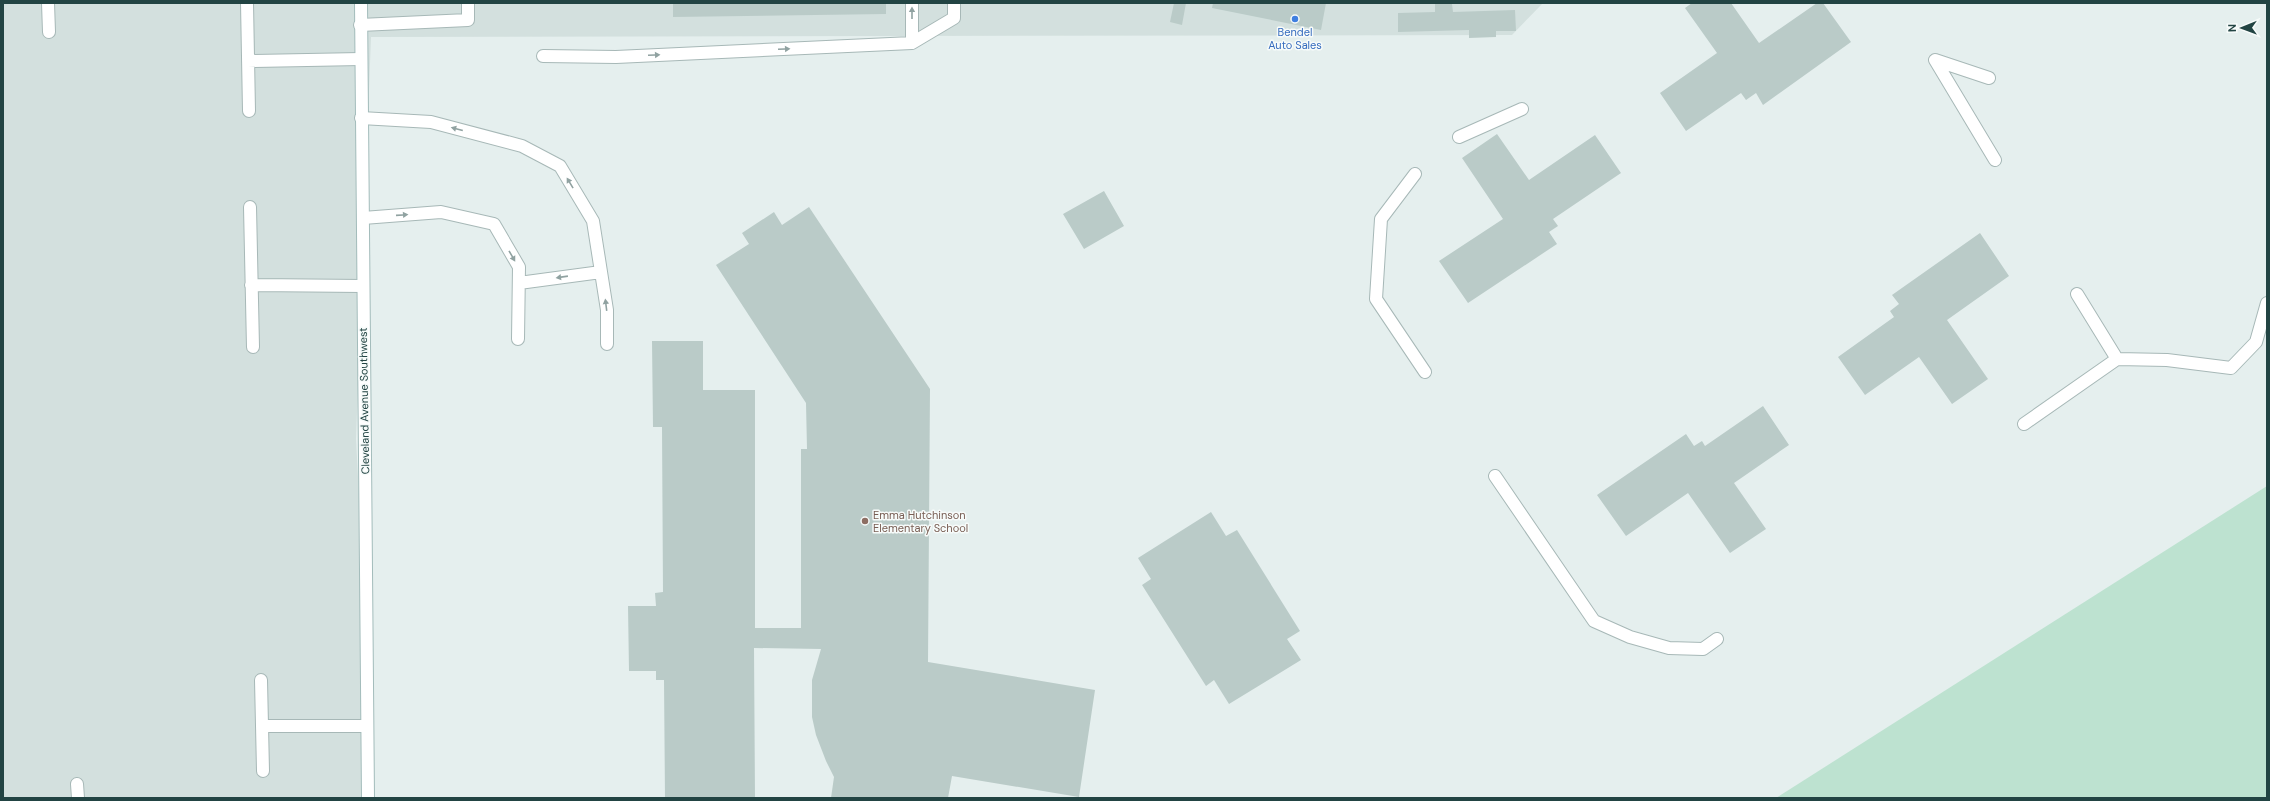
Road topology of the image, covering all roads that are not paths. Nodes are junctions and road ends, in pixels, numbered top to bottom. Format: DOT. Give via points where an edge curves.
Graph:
graph roads {
  1 [pos="48,3"];
  2 [pos="247,3"];
  3 [pos="361,3"];
  4 [pos="468,3"];
  5 [pos="912,3"];
  6 [pos="954,3"];
  7 [pos="360,25"];
  8 [pos="49,32"];
  9 [pos="912,43"];
  10 [pos="543,56"];
  11 [pos="361,59"];
  12 [pos="248,61"];
  13 [pos="1989,78"];
  14 [pos="1522,109"];
  15 [pos="249,111"];
  16 [pos="362,118"];
  17 [pos="1459,137"];
  18 [pos="1995,160"];
  19 [pos="1415,174"];
  20 [pos="250,207"];
  21 [pos="363,218"];
  22 [pos="601,272"];
  23 [pos="519,283"];
  24 [pos="251,285"];
  25 [pos="363,286"];
  26 [pos="2077,294"];
  27 [pos="2267,303"];
  28 [pos="518,338"];
  29 [pos="607,344"];
  30 [pos="253,347"];
  31 [pos="2117,359"];
  32 [pos="1425,372"];
  33 [pos="2024,424"];
  34 [pos="1495,476"];
  35 [pos="1717,639"];
  36 [pos="261,680"];
  37 [pos="262,726"];
  38 [pos="367,726"];
  39 [pos="263,771"];
  40 [pos="77,784"];
  41 [pos="78,798"];
  42 [pos="368,798"];
  1 -- 8 [label="main road"];
  2 -- 12 [label="main road"];
  3 -- 7 [label="main road, Cleveland Avenue Southwest"];
  4 -- 7 [label="main road" via="468,20"];
  9 -- 5 [label="main road, one-way"];
  6 -- 9 [label="main road" via="954,18"];
  7 -- 11 [label="main road, Cleveland Avenue Southwest"];
  10 -- 9 [label="main road, one-way" via="616,57"];
  11 -- 12 [label="main road"];
  11 -- 16 [label="main road, Cleveland Avenue Southwest"];
  12 -- 15 [label="main road"];
  13 -- 18 [label="main road" via="1935,60"];
  14 -- 17 [label="main road"];
  16 -- 21 [label="main road, Cleveland Avenue Southwest"];
  22 -- 16 [label="main road, one-way" via="593,221 560,166 522,146 431,122"];
  19 -- 32 [label="main road" via="1381,219 1376,299"];
  20 -- 24 [label="main road"];
  21 -- 23 [label="main road, one-way" via="441,212 494,224 519,267"];
  21 -- 25 [label="main road, Cleveland Avenue Southwest"];
  22 -- 23 [label="main road, one-way"];
  29 -- 22 [label="main road, one-way" via="607,310"];
  23 -- 28 [label="main road"];
  24 -- 25 [label="main road"];
  24 -- 30 [label="main road"];
  25 -- 38 [label="main road, Cleveland Avenue Southwest"];
  26 -- 31 [label="main road"];
  27 -- 31 [label="main road" via="2256,342 2231,368 2167,360"];
  31 -- 33 [label="main road"];
  34 -- 35 [label="main road" via="1594,621 1630,637 1669,648 1703,649"];
  36 -- 37 [label="main road"];
  37 -- 38 [label="main road"];
  37 -- 39 [label="main road"];
  38 -- 42 [label="main road, Cleveland Avenue Southwest"];
  40 -- 41 [label="main road"];
}
